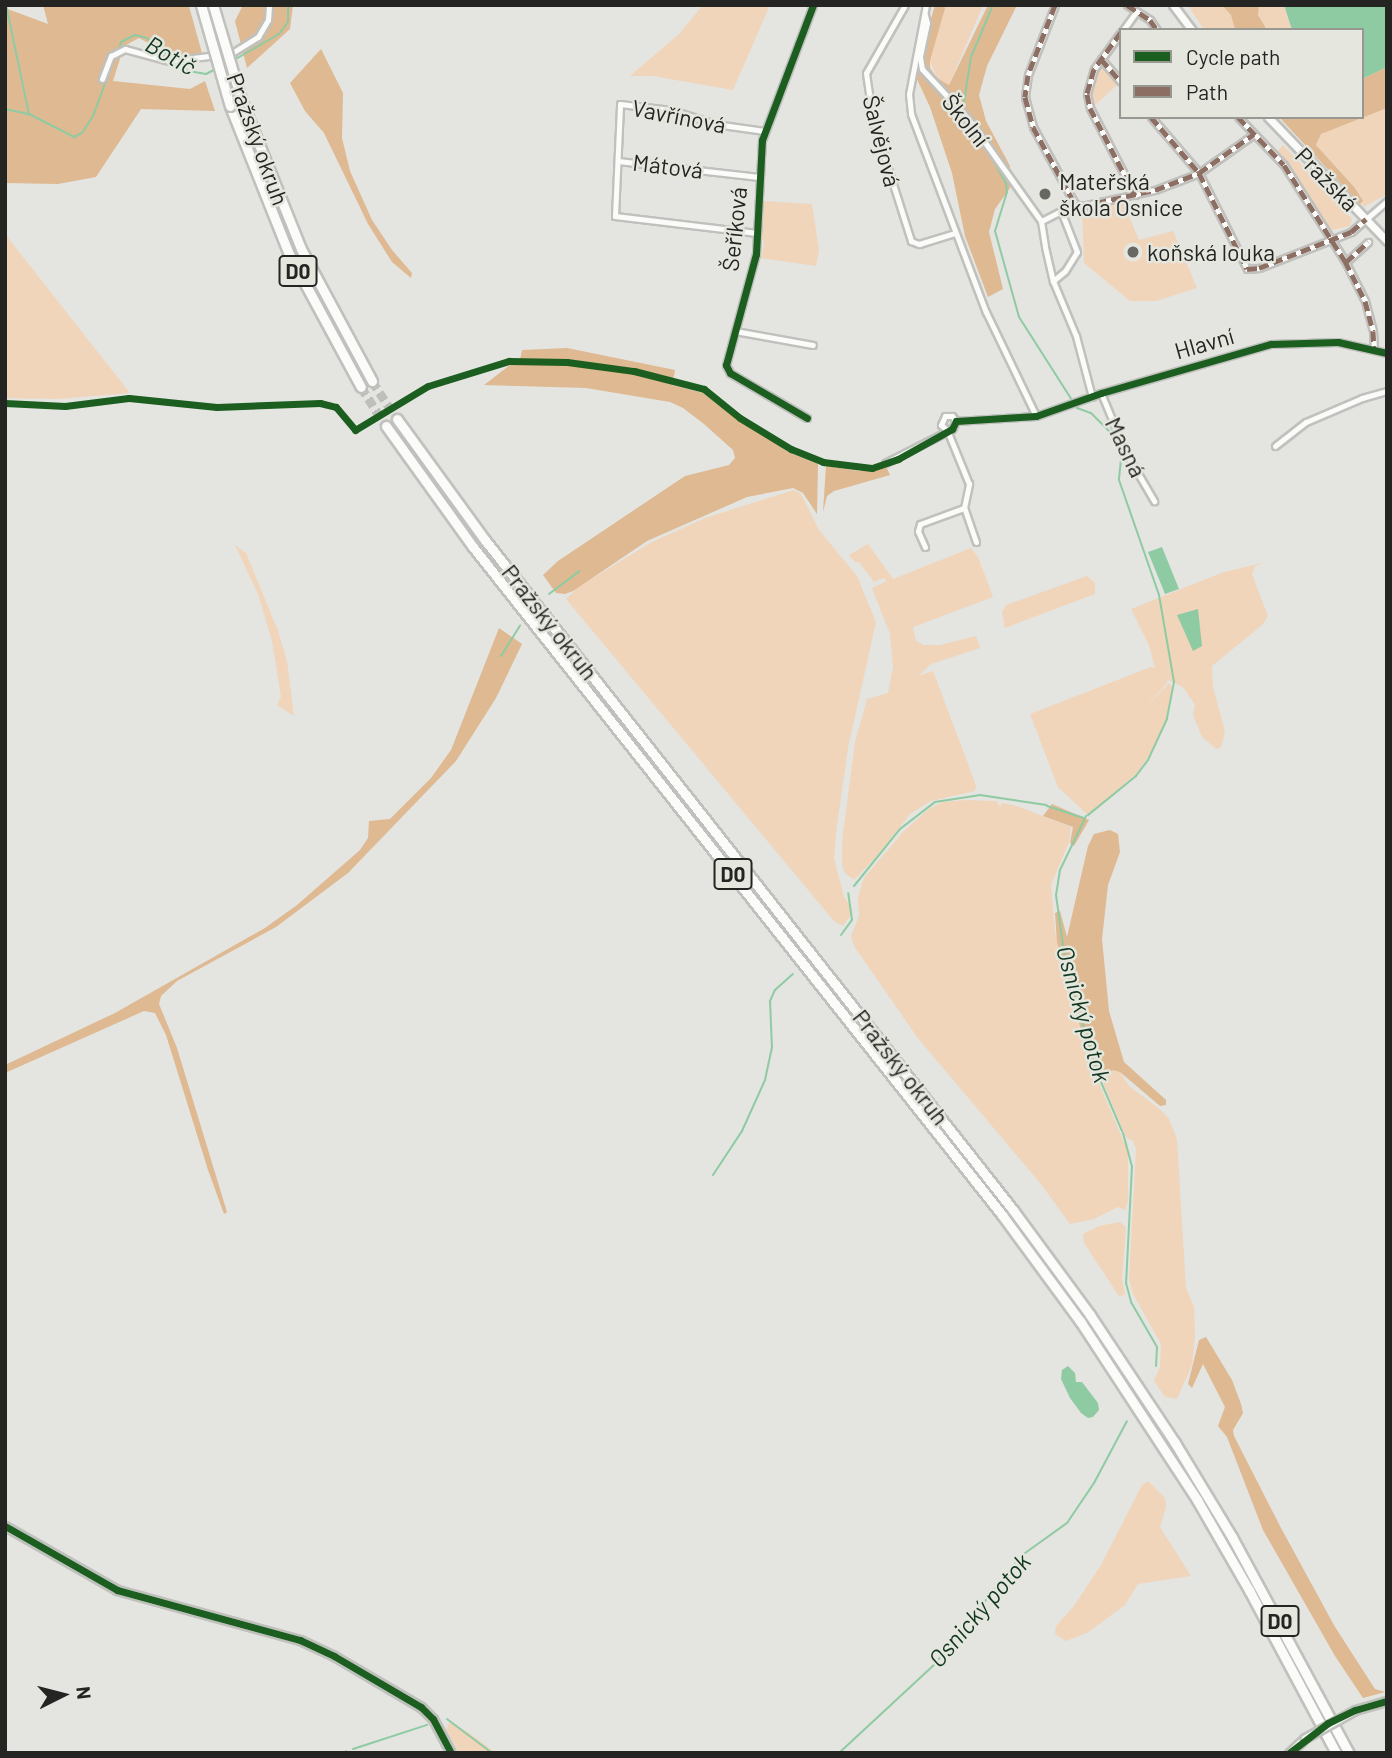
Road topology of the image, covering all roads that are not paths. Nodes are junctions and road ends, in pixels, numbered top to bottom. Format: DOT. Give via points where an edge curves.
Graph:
graph roads {
  1 [pos="201,5"];
  2 [pos="213,5"];
  3 [pos="269,5"];
  4 [pos="813,5"];
  5 [pos="905,5"];
  6 [pos="1055,5"];
  7 [pos="1127,5"];
  8 [pos="1173,5"];
  9 [pos="925,8"];
  10 [pos="1136,12"];
  11 [pos="1124,28"];
  12 [pos="1155,28"];
  13 [pos="1190,28"];
  14 [pos="1119,35"];
  15 [pos="1101,59"];
  16 [pos="102,79"];
  17 [pos="1119,80"];
  18 [pos="1153,119"];
  19 [pos="1240,119"];
  20 [pos="1270,119"];
  21 [pos="765,131"];
  22 [pos="1254,134"];
  23 [pos="618,161"];
  24 [pos="1199,173"];
  25 [pos="759,177"];
  26 [pos="1135,195"];
  27 [pos="1387,201"];
  28 [pos="1366,219"];
  29 [pos="1041,221"];
  30 [pos="757,233"];
  31 [pos="954,233"];
  32 [pos="1332,240"];
  33 [pos="1387,241"];
  34 [pos="1368,242"];
  35 [pos="1346,262"];
  36 [pos="1053,281"];
  37 [pos="735,331"];
  38 [pos="813,345"];
  39 [pos="1374,349"];
  40 [pos="1387,354"];
  41 [pos="372,381"];
  42 [pos="361,387"];
  43 [pos="1387,391"];
  44 [pos="1101,393"];
  45 [pos="1092,397"];
  46 [pos="1036,416"];
  47 [pos="807,418"];
  48 [pos="397,419"];
  49 [pos="956,421"];
  50 [pos="386,426"];
  51 [pos="947,430"];
  52 [pos="1275,446"];
  53 [pos="885,463"];
  54 [pos="1154,501"];
  55 [pos="964,508"];
  56 [pos="976,542"];
  57 [pos="925,547"];
  58 [pos="5,1526"];
  59 [pos="1387,1701"];
  60 [pos="451,1753"];
  61 [pos="1289,1753"];
  62 [pos="1336,1753"];
  63 [pos="1349,1753"];
  1 -- 42 [label="highway, Pražský okruh / D0, bridge" via="230,106 289,254"];
  2 -- 41 [label="highway, Pražský okruh / D0, bridge" via="242,102 301,249"];
  3 -- 16 [label="street" via="268,20 258,37 232,53 169,61 125,49 111,56"];
  4 -- 21 [label="street, Šeříková"];
  5 -- 31 [label="street, Šalvějová" via="866,73 873,121 911,241 919,244"];
  6 -- 26 [label="street" via="1028,75 1026,97 1033,127 1075,204"];
  7 -- 10 [label="street"];
  8 -- 13 [label="street"];
  9 -- 29 [label="street, Školní" via="922,69 975,127"];
  9 -- 31 [label="street" via="909,94 911,114"];
  10 -- 11 [label="street"];
  10 -- 12 [label="street"];
  14 -- 15 [label="street"];
  15 -- 17 [label="street"];
  15 -- 26 [label="street" via="1089,82 1090,108"];
  18 -- 24 [label="street"];
  19 -- 22 [label="street"];
  20 -- 28 [label="street, Pražská"];
  21 -- 23 [label="street, Vavřínová" via="620,104"];
  21 -- 25 [label="street, Šeříková"];
  22 -- 24 [label="street"];
  22 -- 32 [label="street" via="1284,165"];
  23 -- 25 [label="street, Mátová"];
  23 -- 30 [label="street, Vavřínová" via="615,216"];
  24 -- 26 [label="street"];
  24 -- 32 [label="street" via="1247,269"];
  25 -- 30 [label="street, Šeříková"];
  27 -- 28 [label="street"];
  28 -- 32 [label="street"];
  28 -- 33 [label="street, Pražská"];
  29 -- 36 [label="street, Školní"];
  29 -- 36 [label="street" via="1061,211 1076,253"];
  30 -- 37 [label="street, Šeříková" via="756,254"];
  31 -- 46 [label="street"];
  32 -- 35 [label="street"];
  34 -- 35 [label="street"];
  35 -- 39 [label="street" via="1365,302"];
  36 -- 45 [label="street, Školní" via="1076,335"];
  37 -- 38 [label="street"];
  37 -- 47 [label="street, Šeříková" via="726,365 730,373"];
  39 -- 40 [label="street, Hlavní"];
  39 -- 44 [label="street, Hlavní" via="1338,342 1271,344"];
  43 -- 52 [label="street" via="1306,422"];
  44 -- 45 [label="street, Hlavní"];
  44 -- 54 [label="street, Masná" via="1126,453"];
  45 -- 46 [label="street, Hlavní"];
  46 -- 49 [label="street, Hlavní"];
  48 -- 63 [label="highway, Pražský okruh / D0" via="485,540 1013,1210 1175,1443 1259,1583"];
  49 -- 51 [label="street" via="954,428"];
  49 -- 51 [label="street" via="950,415 943,417 941,425"];
  50 -- 62 [label="highway, Pražský okruh / D0" via="473,547 1002,1215 1169,1455 1250,1590"];
  51 -- 53 [label="street"];
  51 -- 55 [label="street" via="969,484"];
  55 -- 56 [label="street"];
  55 -- 57 [label="street" via="920,524"];
  58 -- 60 [label="street" via="117,1590 300,1640 334,1656 421,1707"];
  59 -- 61 [label="street, bridge" via="1355,1710 1305,1738"];
}
